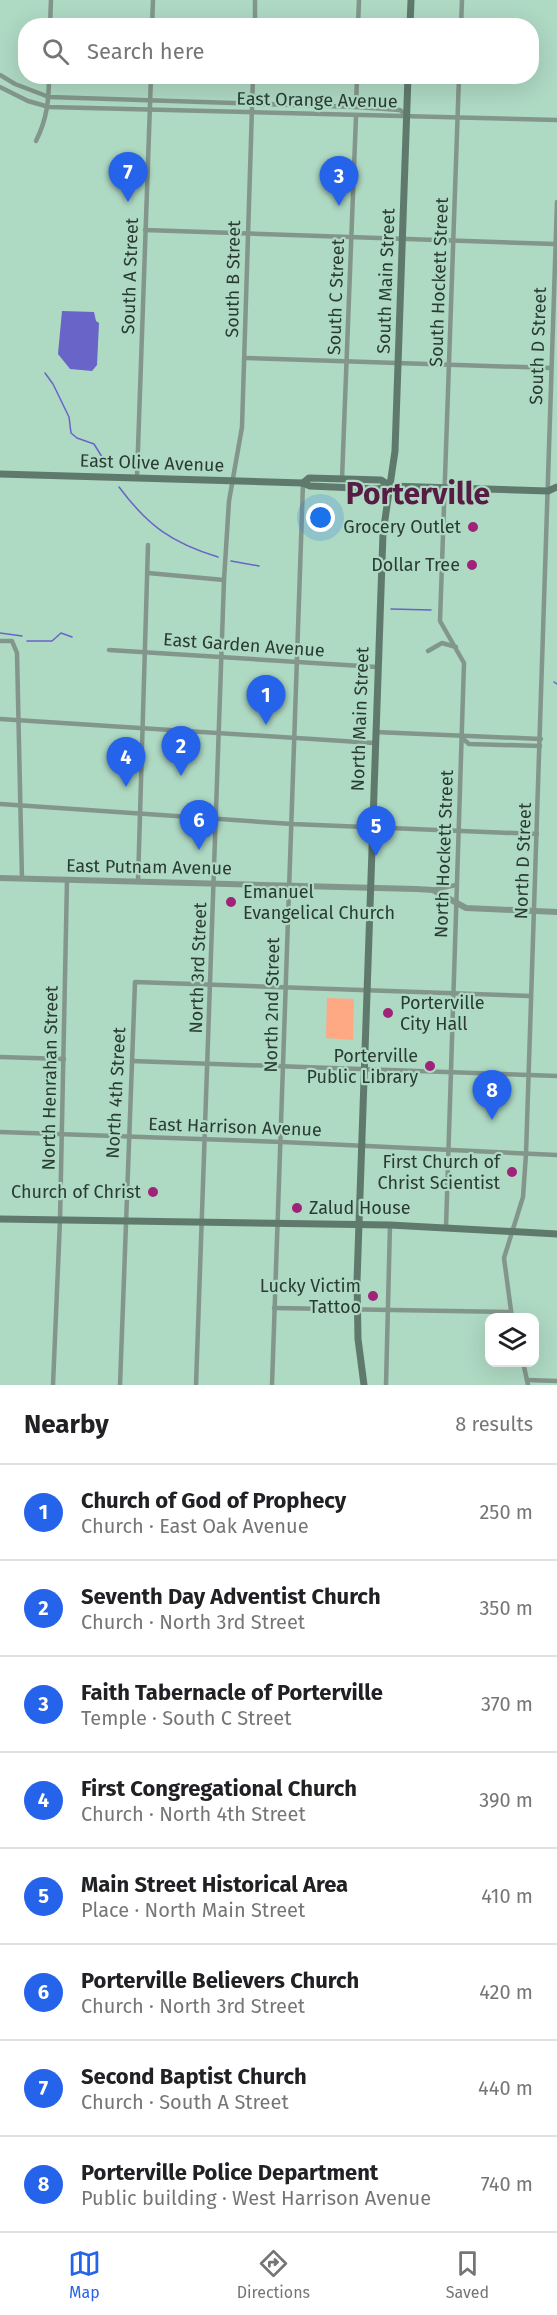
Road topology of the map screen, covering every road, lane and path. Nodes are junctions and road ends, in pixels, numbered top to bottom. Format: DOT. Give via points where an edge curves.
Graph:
graph roads {
  1 [pos="51,0"];
  2 [pos="153,0"];
  3 [pos="255,0"];
  4 [pos="359,0"];
  5 [pos="411,0"];
  6 [pos="462,0"];
  7 [pos="50,18"];
  8 [pos="152,18"];
  9 [pos="255,18"];
  10 [pos="358,18"];
  11 [pos="410,18"];
  12 [pos="461,18"];
  13 [pos="0,75"];
  14 [pos="49,84"];
  15 [pos="151,84"];
  16 [pos="253,84"];
  17 [pos="357,84"];
  18 [pos="408,84"];
  19 [pos="459,84"];
  20 [pos="0,87"];
  21 [pos="49,97"];
  22 [pos="150,101"];
  23 [pos="252,103"];
  24 [pos="49,106"];
  25 [pos="356,107"];
  26 [pos="150,110"];
  27 [pos="251,113"];
  28 [pos="356,116"];
  29 [pos="406,116"];
  30 [pos="458,117"];
  31 [pos="557,120"];
  32 [pos="36,141"];
  33 [pos="557,202"];
  34 [pos="146,230"];
  35 [pos="248,233"];
  36 [pos="352,237"];
  37 [pos="402,239"];
  38 [pos="454,240"];
  39 [pos="555,244"];
  40 [pos="245,358"];
  41 [pos="346,360"];
  42 [pos="398,362"];
  43 [pos="450,363"];
  44 [pos="551,368"];
  45 [pos="0,474"];
  46 [pos="137,477"];
  47 [pos="342,479"];
  48 [pos="232,481"];
  49 [pos="303,483"];
  50 [pos="390,486"];
  51 [pos="557,487"];
  52 [pos="445,488"];
  53 [pos="548,490"];
  54 [pos="557,495"];
  55 [pos="148,545"];
  56 [pos="148,573"];
  57 [pos="224,579"];
  58 [pos="0,641"];
  59 [pos="457,647"];
  60 [pos="109,650"];
  61 [pos="428,651"];
  62 [pos="145,654"];
  63 [pos="221,657"];
  64 [pos="297,662"];
  65 [pos="377,667"];
  66 [pos="0,719"];
  67 [pos="18,719"];
  68 [pos="143,728"];
  69 [pos="219,732"];
  70 [pos="375,732"];
  71 [pos="294,737"];
  72 [pos="461,737"];
  73 [pos="541,739"];
  74 [pos="374,742"];
  75 [pos="540,746"];
  76 [pos="0,804"];
  77 [pos="20,805"];
  78 [pos="139,814"];
  79 [pos="216,819"];
  80 [pos="291,824"];
  81 [pos="372,828"];
  82 [pos="457,832"];
  83 [pos="537,834"];
  84 [pos="0,878"];
  85 [pos="21,879"];
  86 [pos="67,880"];
  87 [pos="138,882"];
  88 [pos="214,884"];
  89 [pos="289,885"];
  90 [pos="456,885"];
  91 [pos="369,887"];
  92 [pos="433,890"];
  93 [pos="455,904"];
  94 [pos="536,912"];
  95 [pos="557,912"];
  96 [pos="210,985"];
  97 [pos="286,989"];
  98 [pos="366,991"];
  99 [pos="453,994"];
  100 [pos="531,996"];
  101 [pos="0,1057"];
  102 [pos="64,1059"];
  103 [pos="132,1061"];
  104 [pos="208,1063"];
  105 [pos="284,1065"];
  106 [pos="363,1068"];
  107 [pos="451,1072"];
  108 [pos="528,1074"];
  109 [pos="557,1076"];
  110 [pos="0,1132"];
  111 [pos="62,1136"];
  112 [pos="127,1137"];
  113 [pos="204,1140"];
  114 [pos="282,1142"];
  115 [pos="360,1145"];
  116 [pos="450,1151"];
  117 [pos="526,1154"];
  118 [pos="557,1155"];
  119 [pos="0,1219"];
  120 [pos="125,1219"];
  121 [pos="60,1220"];
  122 [pos="200,1221"];
  123 [pos="278,1223"];
  124 [pos="358,1224"];
  125 [pos="390,1225"];
  126 [pos="446,1227"];
  127 [pos="513,1230"];
  128 [pos="557,1234"];
  129 [pos="274,1308"];
  130 [pos="357,1308"];
  131 [pos="389,1308"];
  132 [pos="485,1313"];
  133 [pos="512,1313"];
  134 [pos="524,1367"];
  135 [pos="557,1381"];
  136 [pos="528,1382"];
  137 [pos="53,1385"];
  138 [pos="120,1385"];
  139 [pos="196,1385"];
  140 [pos="272,1385"];
  141 [pos="364,1385"];
  142 [pos="386,1385"];
  1 -- 7 [label="street"];
  2 -- 8 [label="street"];
  3 -- 9 [label="street"];
  4 -- 10 [label="street"];
  5 -- 11 [label="main road"];
  6 -- 12 [label="street"];
  13 -- 21 [label="street, East Orange Avenue"];
  14 -- 21 [label="street"];
  15 -- 22 [label="street, South A Street"];
  16 -- 23 [label="street, South B Street"];
  17 -- 25 [label="street"];
  18 -- 29 [label="main road, South Main Street"];
  19 -- 30 [label="street, South Hockett Street"];
  20 -- 24 [label="street, East Orange Avenue"];
  21 -- 22 [label="street, East Orange Avenue"];
  21 -- 24 [label="street"];
  22 -- 23 [label="street, East Orange Avenue"];
  22 -- 26 [label="street, South A Street"];
  23 -- 25 [label="street, East Orange Avenue"];
  23 -- 27 [label="street, South B Street"];
  24 -- 26 [label="street, East Orange Avenue"];
  24 -- 32 [label="street"];
  25 -- 29 [label="street, East Orange Avenue" via="400,110"];
  26 -- 27 [label="street, East Orange Avenue"];
  26 -- 34 [label="street, South A Street"];
  27 -- 28 [label="street, East Orange Avenue"];
  27 -- 35 [label="street, South B Street"];
  28 -- 29 [label="street, East Orange Avenue"];
  28 -- 36 [label="street, South C Street"];
  29 -- 30 [label="street"];
  29 -- 37 [label="main road, South Main Street"];
  30 -- 31 [label="street"];
  30 -- 38 [label="street, South Hockett Street"];
  33 -- 39 [label="street, South D Street"];
  34 -- 35 [label="street"];
  34 -- 46 [label="street, South A Street"];
  35 -- 36 [label="street"];
  35 -- 40 [label="street, South B Street"];
  36 -- 37 [label="street"];
  36 -- 41 [label="street, South C Street"];
  37 -- 38 [label="street"];
  37 -- 42 [label="main road, South Main Street"];
  38 -- 39 [label="street"];
  38 -- 43 [label="street, South Hockett Street"];
  39 -- 44 [label="street, South D Street"];
  40 -- 41 [label="street"];
  40 -- 48 [label="street, South B Street" via="242,427"];
  41 -- 42 [label="street"];
  41 -- 47 [label="street, South C Street"];
  42 -- 43 [label="street"];
  42 -- 50 [label="main road, South Main Street"];
  43 -- 44 [label="street"];
  43 -- 52 [label="street, South Hockett Street"];
  44 -- 53 [label="street, South D Street"];
  45 -- 46 [label="main road, East Olive Avenue"];
  46 -- 48 [label="main road, East Olive Avenue"];
  47 -- 49 [label="main road, East Olive Avenue" via="309,478"];
  47 -- 50 [label="main road, East Olive Avenue" via="381,480"];
  48 -- 49 [label="main road, East Olive Avenue"];
  48 -- 57 [label="street, North 3rd Street"];
  49 -- 50 [label="main road, East Olive Avenue" via="378,489"];
  49 -- 64 [label="street, North 2nd Street"];
  50 -- 52 [label="main road"];
  50 -- 65 [label="main road, North Main Street" via="383,517"];
  51 -- 53 [label="main road"];
  52 -- 53 [label="main road"];
  52 -- 59 [label="street, North Hockett Street" via="440,621"];
  53 -- 54 [label="main road"];
  53 -- 73 [label="street, North D Street"];
  55 -- 56 [label="street"];
  56 -- 57 [label="street"];
  56 -- 62 [label="street"];
  57 -- 63 [label="street, North 3rd Street"];
  58 -- 67 [label="street" via="12,641 17,653"];
  59 -- 61 [label="street" via="442,643"];
  59 -- 72 [label="street, North Hockett Street" via="464,663"];
  60 -- 62 [label="street, East Garden Avenue"];
  62 -- 63 [label="street, East Garden Avenue"];
  62 -- 68 [label="street"];
  63 -- 64 [label="street, East Garden Avenue"];
  63 -- 69 [label="street, North 3rd Street"];
  64 -- 65 [label="street, East Garden Avenue"];
  64 -- 71 [label="street, North 2nd Street"];
  65 -- 70 [label="main road, North Main Street"];
  66 -- 67 [label="street"];
  67 -- 68 [label="street"];
  67 -- 77 [label="street"];
  68 -- 69 [label="street"];
  68 -- 78 [label="street"];
  69 -- 71 [label="street"];
  69 -- 79 [label="street, North 3rd Street"];
  70 -- 72 [label="street"];
  70 -- 74 [label="main road, North Main Street"];
  71 -- 74 [label="street"];
  71 -- 80 [label="street, North 2nd Street"];
  72 -- 73 [label="street"];
  72 -- 75 [label="street" via="469,744"];
  72 -- 82 [label="street, North Hockett Street"];
  73 -- 75 [label="street, North D Street"];
  74 -- 81 [label="main road, North Main Street"];
  75 -- 83 [label="street, North D Street"];
  76 -- 77 [label="street"];
  77 -- 78 [label="street"];
  77 -- 85 [label="street"];
  78 -- 79 [label="street"];
  78 -- 87 [label="street"];
  79 -- 80 [label="street"];
  79 -- 88 [label="street, North 3rd Street"];
  80 -- 81 [label="street"];
  80 -- 89 [label="street, North 2nd Street"];
  81 -- 82 [label="street"];
  81 -- 91 [label="main road, North Main Street"];
  82 -- 83 [label="street"];
  82 -- 90 [label="street, North Hockett Street"];
  83 -- 94 [label="street, North D Street"];
  84 -- 85 [label="street, East Putnam Avenue"];
  85 -- 86 [label="street, East Putnam Avenue"];
  86 -- 87 [label="street, East Putnam Avenue"];
  86 -- 102 [label="street, North Henrahan Street"];
  87 -- 88 [label="street, East Putnam Avenue"];
  88 -- 89 [label="street, East Putnam Avenue"];
  88 -- 96 [label="street, North 3rd Street"];
  89 -- 91 [label="street, East Putnam Avenue"];
  89 -- 97 [label="street, North 2nd Street"];
  90 -- 92 [label="street"];
  90 -- 93 [label="street, North Hockett Street"];
  91 -- 92 [label="street, East Putnam Avenue"];
  91 -- 98 [label="main road, North Main Street"];
  92 -- 93 [label="street"];
  93 -- 94 [label="street" via="477,910"];
  93 -- 99 [label="street, North Hockett Street"];
  94 -- 95 [label="street"];
  94 -- 100 [label="street, North D Street"];
  96 -- 97 [label="street"];
  96 -- 103 [label="street, North 4th Street" via="135,982"];
  96 -- 104 [label="street, North 3rd Street"];
  97 -- 98 [label="street"];
  97 -- 105 [label="street, North 2nd Street"];
  98 -- 99 [label="street"];
  98 -- 106 [label="main road, North Main Street"];
  99 -- 100 [label="street"];
  99 -- 107 [label="street, North Hockett Street"];
  100 -- 108 [label="street, North D Street"];
  101 -- 102 [label="street"];
  102 -- 111 [label="street, North Henrahan Street"];
  103 -- 104 [label="street"];
  103 -- 112 [label="street, North 4th Street"];
  104 -- 105 [label="street"];
  104 -- 113 [label="street, North 3rd Street"];
  105 -- 106 [label="street"];
  105 -- 114 [label="street, North 2nd Street"];
  106 -- 107 [label="street"];
  106 -- 115 [label="main road, North Main Street"];
  107 -- 108 [label="street"];
  107 -- 116 [label="street, North Hockett Street"];
  108 -- 109 [label="street"];
  108 -- 117 [label="street, North D Street"];
  110 -- 111 [label="street, East Harrison Avenue"];
  111 -- 112 [label="street, East Harrison Avenue"];
  111 -- 121 [label="street, North Henrahan Street"];
  112 -- 113 [label="street, East Harrison Avenue"];
  112 -- 120 [label="street, North 4th Street"];
  113 -- 114 [label="street, East Harrison Avenue"];
  113 -- 122 [label="street, North 3rd Street"];
  114 -- 115 [label="street, East Harrison Avenue"];
  114 -- 123 [label="street, North 2nd Street"];
  115 -- 116 [label="street, East Harrison Avenue"];
  115 -- 124 [label="main road, North Main Street"];
  116 -- 117 [label="street, East Harrison Avenue"];
  116 -- 126 [label="street, North Hockett Street"];
  117 -- 118 [label="street, East Harrison Avenue"];
  117 -- 127 [label="street, North D Street" via="523,1197"];
  119 -- 121 [label="main road"];
  120 -- 121 [label="main road"];
  120 -- 122 [label="main road"];
  120 -- 138 [label="street, North 4th Street"];
  121 -- 137 [label="street, North Henrahan Street"];
  122 -- 123 [label="main road"];
  122 -- 139 [label="street, North 3rd Street"];
  123 -- 124 [label="main road"];
  123 -- 129 [label="street, North 2nd Street"];
  124 -- 125 [label="main road"];
  124 -- 130 [label="main road, North Main Street"];
  125 -- 126 [label="main road"];
  125 -- 131 [label="street"];
  126 -- 127 [label="main road"];
  127 -- 128 [label="main road"];
  127 -- 133 [label="street, North D Street" via="504,1258"];
  129 -- 130 [label="street"];
  129 -- 140 [label="street, North 2nd Street"];
  130 -- 131 [label="street"];
  130 -- 141 [label="main road, North Main Street"];
  131 -- 132 [label="street"];
  131 -- 142 [label="street"];
  134 -- 136 [label="street"];
  135 -- 136 [label="street"];
}
